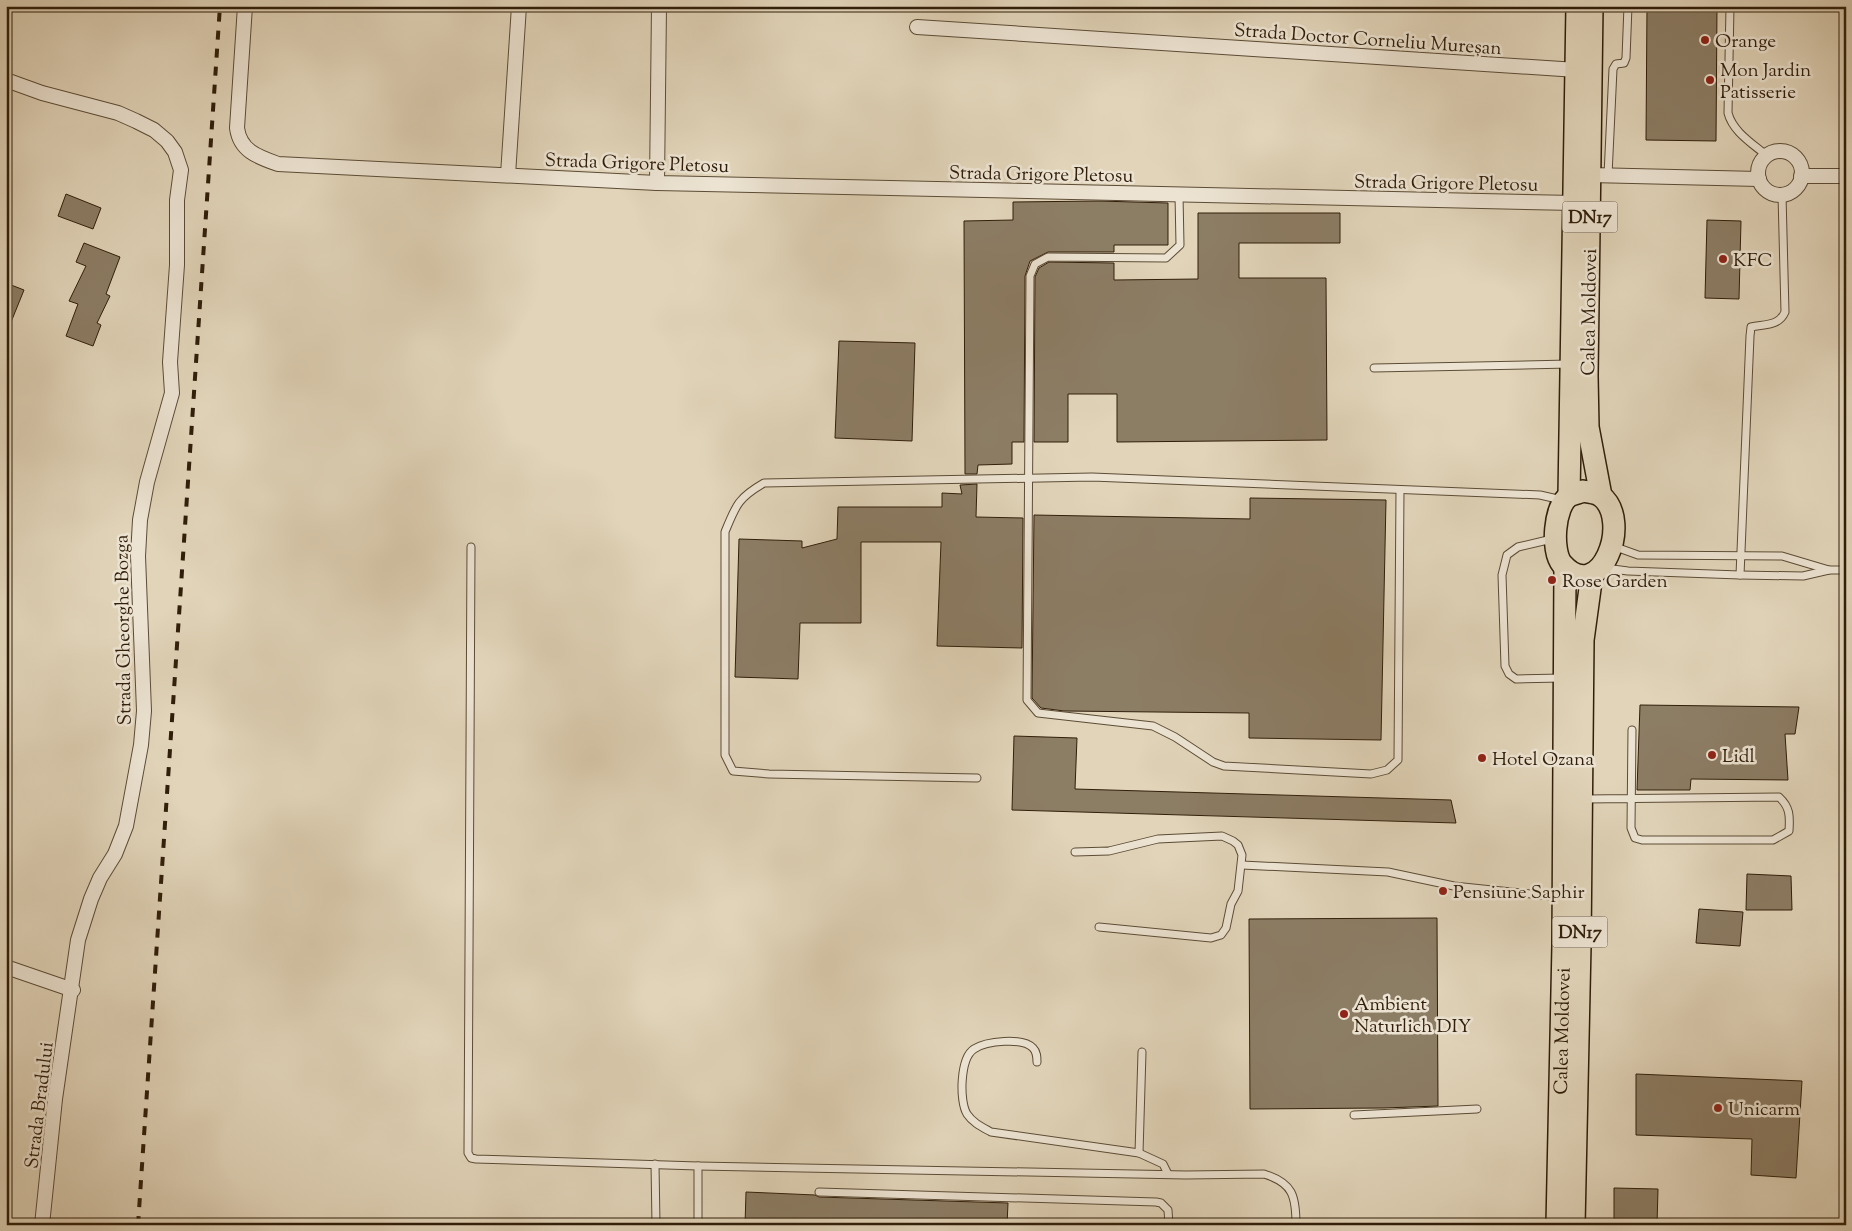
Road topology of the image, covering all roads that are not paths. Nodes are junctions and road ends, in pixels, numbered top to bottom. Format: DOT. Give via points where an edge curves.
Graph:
graph roads {
  1 [pos="245,6"];
  2 [pos="519,6"];
  3 [pos="660,6"];
  4 [pos="1577,6"];
  5 [pos="1592,6"];
  6 [pos="1628,6"];
  7 [pos="1730,6"];
  8 [pos="917,27"];
  9 [pos="1577,70"];
  10 [pos="6,80"];
  11 [pos="1767,156"];
  12 [pos="508,175"];
  13 [pos="1599,175"];
  14 [pos="1802,176"];
  15 [pos="1846,176"];
  16 [pos="1759,180"];
  17 [pos="657,183"];
  18 [pos="1179,195"];
  19 [pos="1782,195"];
  20 [pos="1575,204"];
  21 [pos="1572,364"];
  22 [pos="1374,368"];
  23 [pos="1028,478"];
  24 [pos="1400,490"];
  25 [pos="1601,496"];
  26 [pos="1567,499"];
  27 [pos="1555,538"];
  28 [pos="1612,546"];
  29 [pos="471,548"];
  30 [pos="1741,556"];
  31 [pos="1565,568"];
  32 [pos="1596,570"];
  33 [pos="1829,570"];
  34 [pos="1846,570"];
  35 [pos="1740,575"];
  36 [pos="1564,678"];
  37 [pos="1632,730"];
  38 [pos="977,778"];
  39 [pos="1582,799"];
  40 [pos="1631,799"];
  41 [pos="1075,852"];
  42 [pos="1242,865"];
  43 [pos="1563,897"];
  44 [pos="1099,927"];
  45 [pos="6,967"];
  46 [pos="72,990"];
  47 [pos="1142,1052"];
  48 [pos="1037,1062"];
  49 [pos="1477,1109"];
  50 [pos="1354,1115"];
  51 [pos="1139,1153"];
  52 [pos="655,1164"];
  53 [pos="698,1166"];
  54 [pos="1168,1174"];
  55 [pos="819,1192"];
  56 [pos="42,1225"];
  57 [pos="656,1225"];
  58 [pos="698,1225"];
  59 [pos="1169,1225"];
  60 [pos="1296,1225"];
  61 [pos="1557,1225"];
  62 [pos="1574,1225"];
  1 -- 12 [label="street, Strada Grigore Pletosu" via="237,128 244,147 258,157 278,164"];
  2 -- 12 [label="street"];
  3 -- 17 [label="street"];
  4 -- 9 [label="main road, Calea Moldovei / DN17"];
  5 -- 13 [label="main road, Calea Moldovei / DN17"];
  6 -- 13 [label="lane" via="1626,58 1624,63 1616,64 1613,69"];
  7 -- 11 [label="lane" via="1728,112 1734,127"];
  8 -- 9 [label="street, Strada Doctor Corneliu Mureșan"];
  9 -- 20 [label="main road, Calea Moldovei / DN17"];
  10 -- 46 [label="street, Strada Gheorghe Bozga" via="136,120 167,141 181,170 170,362 172,392 140,520 138,556 144,711 141,745 126,826 91,899 78,940"];
  11 -- 14 [label="street" via="1773,152 1788,153 1798,162"];
  11 -- 16 [label="street" via="1758,167"];
  12 -- 17 [label="street, Strada Grigore Pletosu"];
  13 -- 16 [label="street"];
  13 -- 25 [label="main road, Calea Moldovei / DN17" via="1587,376 1588,427"];
  14 -- 15 [label="street"];
  14 -- 19 [label="street" via="1795,189"];
  16 -- 19 [label="street" via="1768,192"];
  17 -- 18 [label="street, Strada Grigore Pletosu"];
  18 -- 20 [label="street, Strada Grigore Pletosu"];
  18 -- 23 [label="lane" via="1180,245 1166,258 1048,257 1035,264 1030,276"];
  19 -- 30 [label="lane" via="1785,312 1782,320 1751,327"];
  20 -- 21 [label="main road, Calea Moldovei / DN17"];
  21 -- 22 [label="lane"];
  21 -- 26 [label="main road, Calea Moldovei / DN17"];
  23 -- 24 [label="lane" via="1092,477"];
  23 -- 24 [label="lane" via="1026,700 1038,713 1153,726 1224,766 1371,774 1387,770 1398,760"];
  23 -- 38 [label="lane" via="764,483 747,493 734,508 725,532 724,756 733,771"];
  24 -- 26 [label="lane" via="1540,495"];
  25 -- 26 [label="main road" via="1583,492"];
  25 -- 28 [label="main road" via="1609,506 1614,522"];
  26 -- 27 [label="main road" via="1556,523"];
  27 -- 31 [label="main road" via="1560,561"];
  27 -- 36 [label="lane" via="1518,547 1507,555 1502,575 1503,649 1505,666 1516,679"];
  28 -- 30 [label="lane" via="1638,555"];
  28 -- 32 [label="main road" via="1608,558"];
  29 -- 52 [label="lane" via="468,1153 476,1160"];
  30 -- 33 [label="lane" via="1782,556"];
  30 -- 35 [label="lane"];
  31 -- 32 [label="main road" via="1582,576"];
  31 -- 36 [label="main road, Calea Moldovei / DN17"];
  32 -- 35 [label="lane"];
  32 -- 39 [label="main road, Calea Moldovei / DN17" via="1583,640"];
  33 -- 34 [label="lane"];
  33 -- 35 [label="lane" via="1803,576"];
  36 -- 43 [label="main road, Calea Moldovei / DN17"];
  37 -- 40 [label="lane"];
  39 -- 40 [label="lane"];
  39 -- 62 [label="main road, Calea Moldovei / DN17"];
  40 -- 40 [label="lane" via="1779,797 1787,804 1789,831 1773,840 1642,840 1635,838 1630,828"];
  41 -- 42 [label="lane" via="1108,851 1158,839 1222,836 1238,845"];
  42 -- 43 [label="lane" via="1388,872 1454,886"];
  42 -- 44 [label="lane" via="1238,891 1221,934 1211,938"];
  43 -- 61 [label="main road, Calea Moldovei / DN17"];
  45 -- 46 [label="street"];
  46 -- 56 [label="street, Strada Bradului"];
  47 -- 51 [label="lane"];
  48 -- 51 [label="lane" via="1032,1046 1018,1042 1007,1041 974,1049 962,1076 962,1096 972,1120 991,1132"];
  49 -- 50 [label="lane"];
  51 -- 54 [label="lane" via="1163,1164"];
  52 -- 53 [label="lane"];
  52 -- 57 [label="lane"];
  53 -- 54 [label="lane"];
  53 -- 58 [label="lane"];
  54 -- 60 [label="lane" via="1264,1174 1276,1177 1293,1194"];
  55 -- 59 [label="lane" via="1156,1202 1168,1210"];
}
